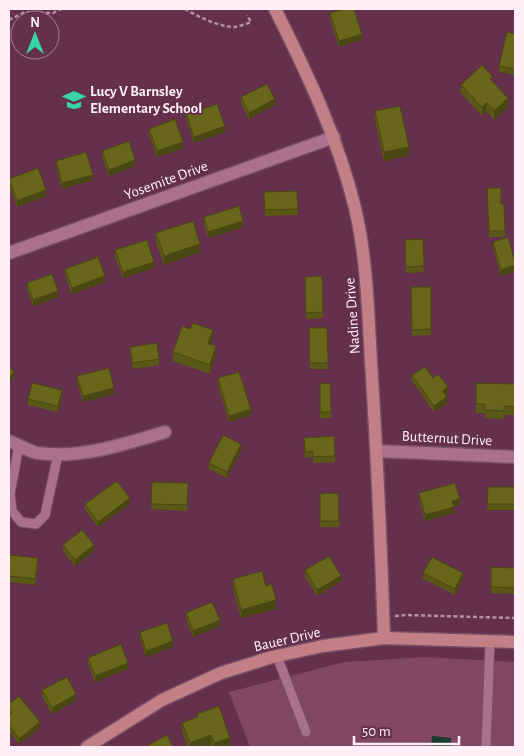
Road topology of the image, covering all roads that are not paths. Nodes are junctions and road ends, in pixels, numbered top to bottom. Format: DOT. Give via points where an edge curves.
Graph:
graph roads {
  1 [pos="275,9"];
  2 [pos="334,138"];
  3 [pos="9,253"];
  4 [pos="166,432"];
  5 [pos="14,443"];
  6 [pos="377,450"];
  7 [pos="58,454"];
  8 [pos="515,457"];
  9 [pos="384,638"];
  10 [pos="490,641"];
  11 [pos="515,642"];
  12 [pos="277,656"];
  13 [pos="306,732"];
  14 [pos="87,747"];
  15 [pos="486,747"];
  1 -- 2 [label="street, Nadine Drive"];
  2 -- 3 [label="street, Yosemite Drive"];
  2 -- 6 [label="street, Nadine Drive" via="355,208 365,262"];
  4 -- 7 [label="street" via="121,445"];
  5 -- 7 [label="street" via="35,452"];
  5 -- 7 [label="lane" via="10,494 12,511 21,522 36,524 45,515"];
  6 -- 8 [label="street, Butternut Drive"];
  6 -- 9 [label="street, Nadine Drive"];
  9 -- 10 [label="street, Bauer Drive"];
  9 -- 12 [label="street, Bauer Drive"];
  10 -- 11 [label="street, Bauer Drive"];
  10 -- 15 [label="lane"];
  12 -- 13 [label="lane"];
  12 -- 14 [label="street, Bauer Drive" via="221,673 162,700"];
}
